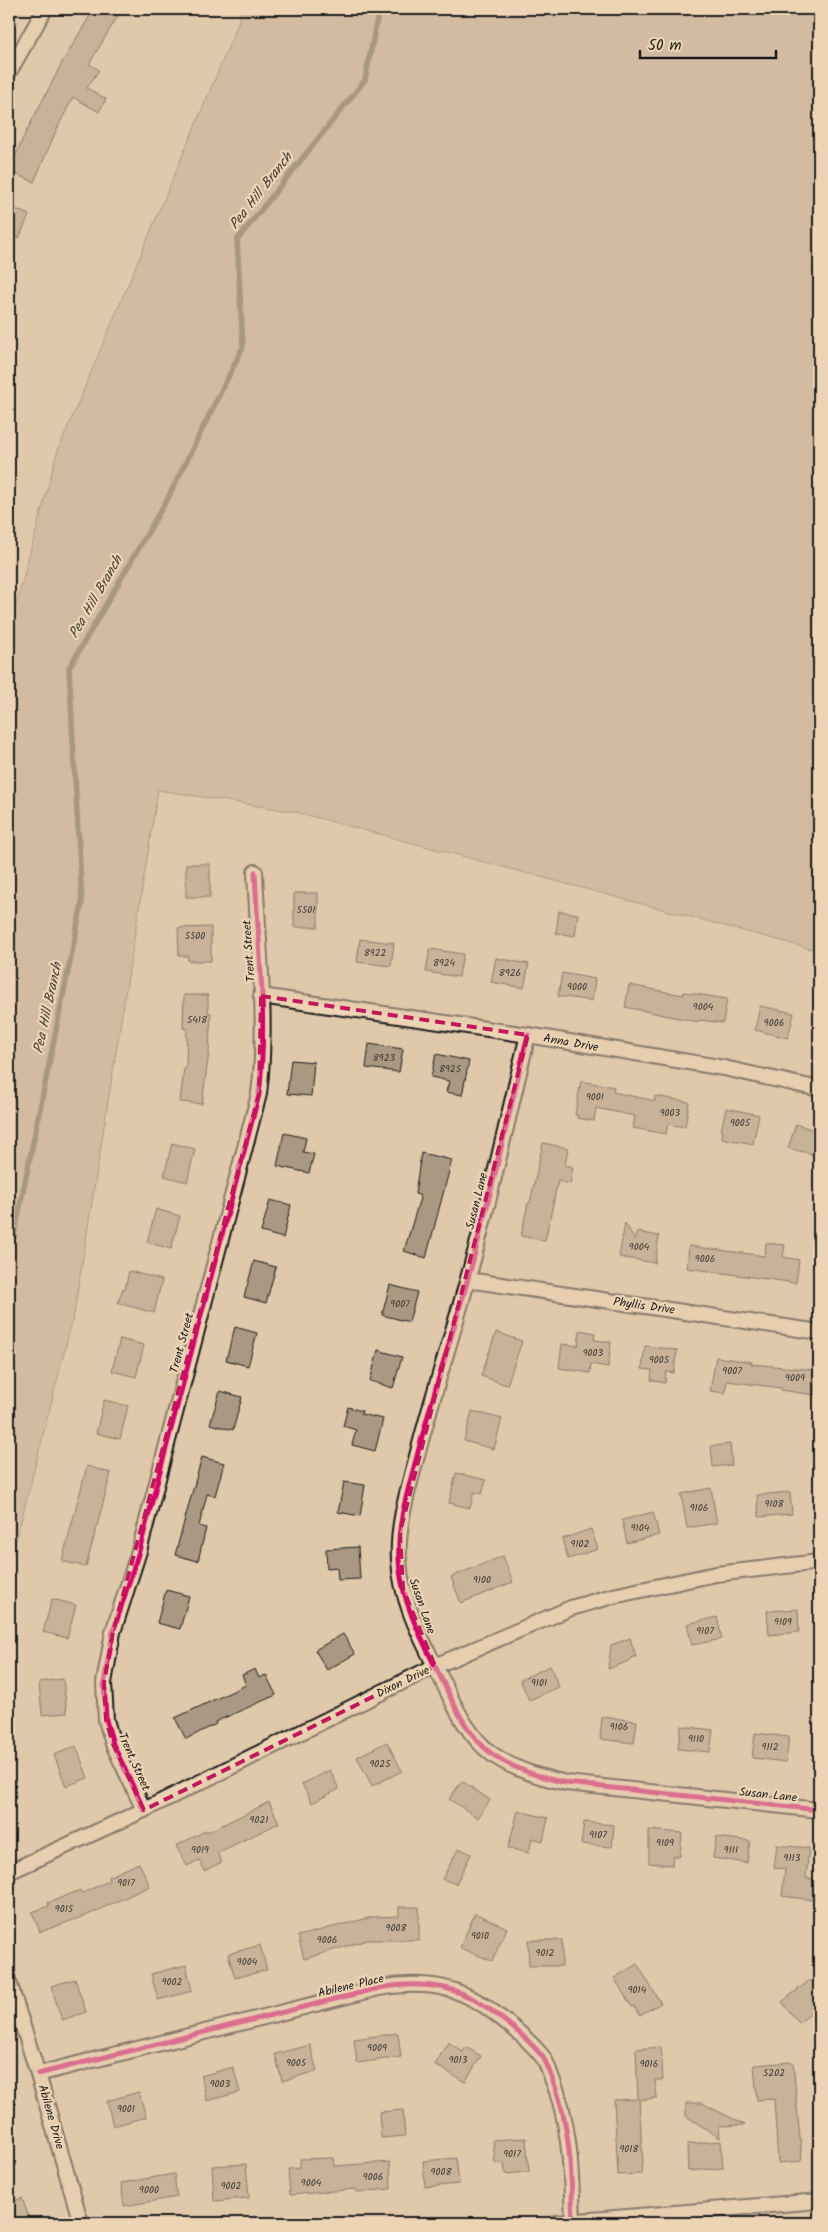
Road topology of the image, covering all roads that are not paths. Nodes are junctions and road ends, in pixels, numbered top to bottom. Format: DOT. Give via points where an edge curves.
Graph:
graph roads {
  1 [pos="45,9"];
  2 [pos="9,72"];
  3 [pos="255,872"];
  4 [pos="262,996"];
  5 [pos="528,1036"];
  6 [pos="819,1089"];
  7 [pos="468,1280"];
  8 [pos="819,1332"];
  9 [pos="819,1562"];
  10 [pos="435,1666"];
  11 [pos="144,1810"];
  12 [pos="819,1810"];
  13 [pos="9,1872"];
  14 [pos="9,1982"];
  15 [pos="38,2074"];
  16 [pos="819,2201"];
  17 [pos="573,2222"];
  18 [pos="81,2223"];
  19 [pos="555,2223"];
  1 -- 2 [label="street"];
  3 -- 4 [label="street, Trent Street"];
  4 -- 5 [label="street, Anna Drive"];
  4 -- 11 [label="street, Trent Street" via="263,1060 259,1094 139,1551 114,1632 104,1683 106,1720 113,1744"];
  5 -- 6 [label="street, Anna Drive" via="724,1068"];
  5 -- 7 [label="street, Susan Lane"];
  7 -- 8 [label="street, Phyllis Drive"];
  7 -- 10 [label="street, Susan Lane" via="404,1503 400,1532 403,1589 415,1625"];
  9 -- 10 [label="street, Dixon Drive" via="716,1574 613,1596 555,1614"];
  10 -- 11 [label="street, Dixon Drive"];
  10 -- 12 [label="street, Susan Lane" via="476,1740 492,1755 529,1774 566,1783"];
  11 -- 13 [label="street, Dixon Drive"];
  14 -- 15 [label="street, Abilene Drive"];
  15 -- 17 [label="street, Abilene Place" via="379,1988 406,1984 446,1988 490,2009 543,2057 556,2088 569,2143"];
  15 -- 18 [label="street, Abilene Drive"];
  16 -- 17 [label="street"];
  17 -- 19 [label="street"];
}
